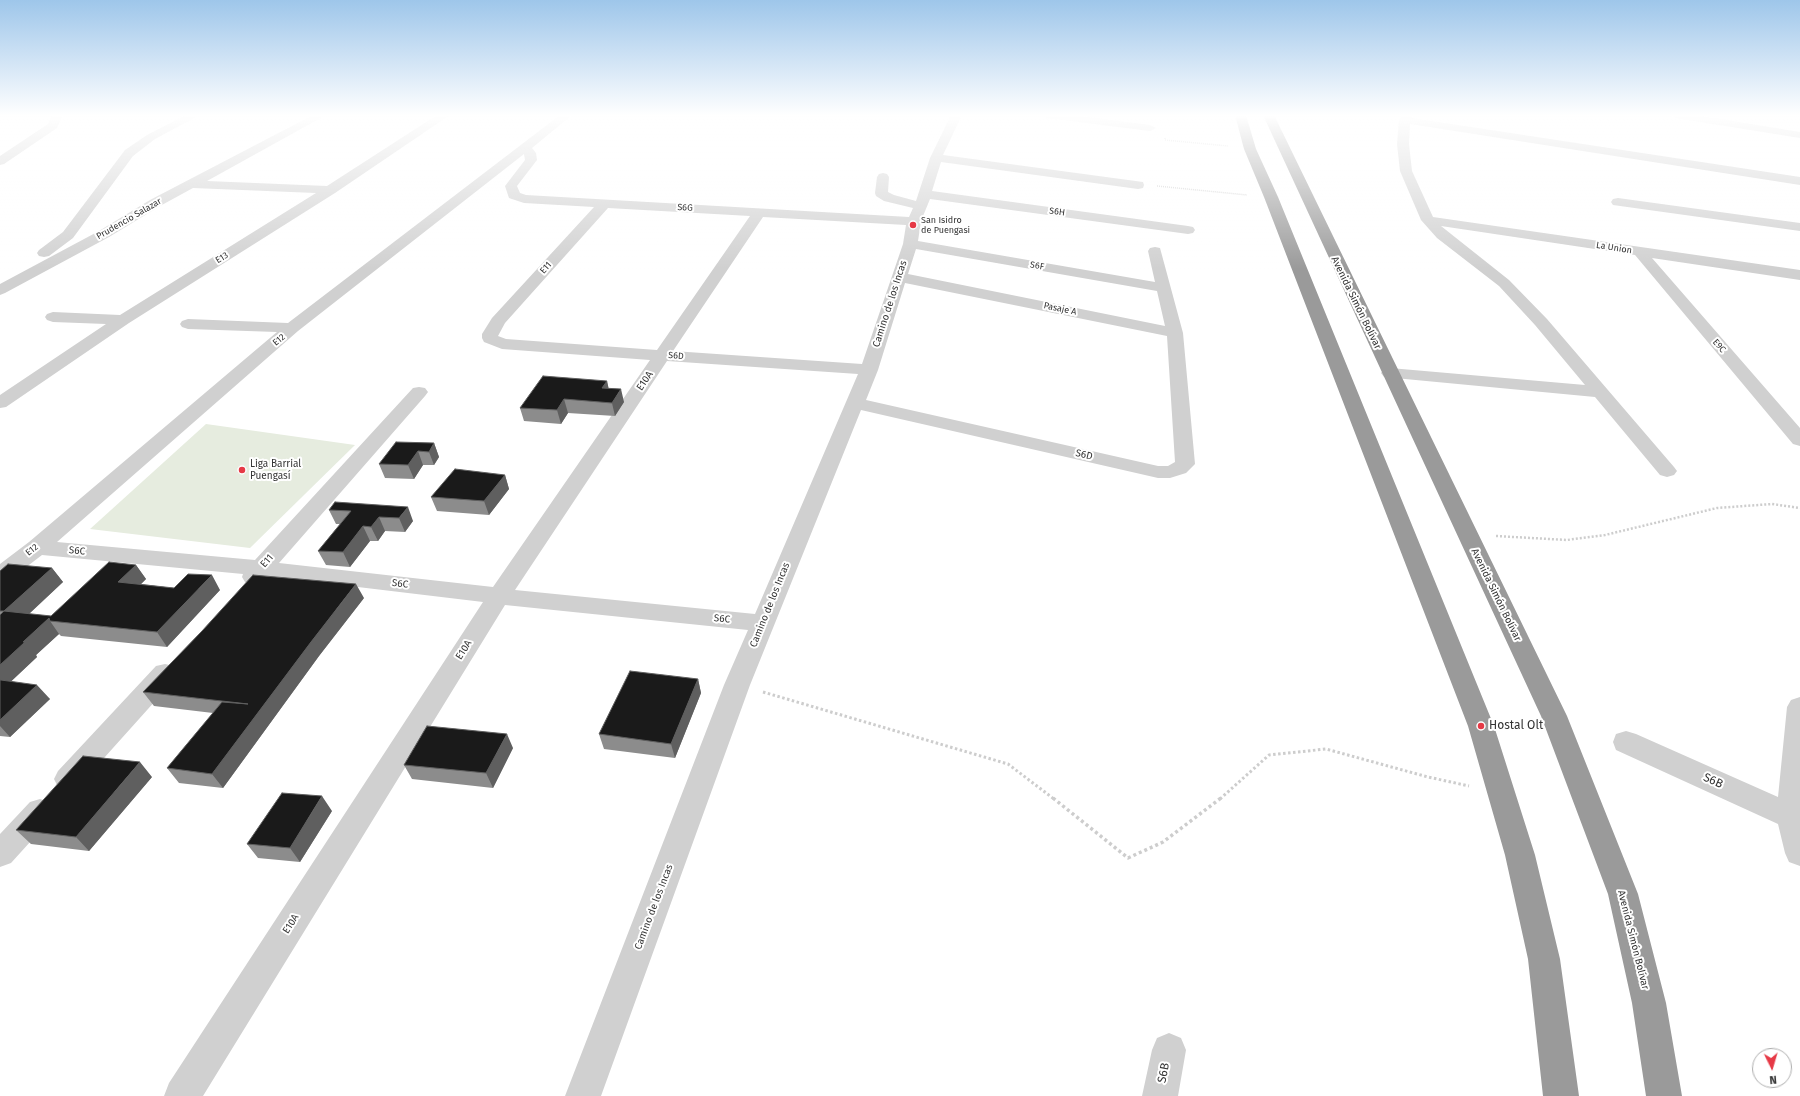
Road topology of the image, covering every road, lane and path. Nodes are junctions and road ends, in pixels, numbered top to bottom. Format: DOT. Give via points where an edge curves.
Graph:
graph roads {
  1 [pos="119,166"];
  2 [pos="225,166"];
  3 [pos="367,166"];
  4 [pos="501,166"];
  5 [pos="526,166"];
  6 [pos="933,166"];
  7 [pos="997,166"];
  8 [pos="1258,166"];
  9 [pos="1292,166"];
  10 [pos="1405,166"];
  11 [pos="1707,166"];
  12 [pos="883,177"];
  13 [pos="1800,181"];
  14 [pos="192,184"];
  15 [pos="1138,185"];
  16 [pos="330,190"];
  17 [pos="1271,197"];
  18 [pos="1618,202"];
  19 [pos="604,204"];
  20 [pos="759,212"];
  21 [pos="917,216"];
  22 [pos="1428,220"];
  23 [pos="1800,227"];
  24 [pos="1188,230"];
  25 [pos="1155,251"];
  26 [pos="1639,251"];
  27 [pos="1800,275"];
  28 [pos="900,276"];
  29 [pos="1164,288"];
  30 [pos="0,290"];
  31 [pos="53,317"];
  32 [pos="122,320"];
  33 [pos="188,324"];
  34 [pos="292,328"];
  35 [pos="1175,333"];
  36 [pos="490,334"];
  37 [pos="663,356"];
  38 [pos="869,370"];
  39 [pos="1390,373"];
  40 [pos="419,392"];
  41 [pos="1600,392"];
  42 [pos="0,403"];
  43 [pos="854,403"];
  44 [pos="1800,440"];
  45 [pos="1667,471"];
  46 [pos="1800,508"];
  47 [pos="1467,534"];
  48 [pos="37,547"];
  49 [pos="260,568"];
  50 [pos="0,576"];
  51 [pos="239,592"];
  52 [pos="499,596"];
  53 [pos="762,623"];
  54 [pos="181,656"];
  55 [pos="737,685"];
  56 [pos="1800,707"];
  57 [pos="1626,742"];
  58 [pos="1502,794"];
  59 [pos="1796,818"];
  60 [pos="1800,853"];
  61 [pos="0,854"];
  62 [pos="1169,1050"];
  63 [pos="182,1096"];
  64 [pos="583,1096"];
  65 [pos="1160,1096"];
  66 [pos="1561,1096"];
  67 [pos="1664,1096"];
  1 -- 30 [label="street" via="68,235 12,276"];
  2 -- 14 [label="street, Prudencio Salazar"];
  3 -- 16 [label="street, E13"];
  4 -- 34 [label="street, E12"];
  5 -- 19 [label="street, S6G" via="511,186 514,195 524,199"];
  6 -- 21 [label="street, Camino de los Incas"];
  7 -- 15 [label="street"];
  8 -- 17 [label="highway"];
  9 -- 39 [label="highway, Avenida Simón Bolívar"];
  10 -- 22 [label="street"];
  11 -- 13 [label="street"];
  12 -- 21 [label="street" via="881,193"];
  14 -- 16 [label="street"];
  14 -- 30 [label="street, Prudencio Salazar"];
  15 -- 17 [label="path"];
  16 -- 32 [label="street, E13"];
  17 -- 58 [label="highway" via="1462,674"];
  18 -- 23 [label="street"];
  19 -- 20 [label="street, S6G"];
  19 -- 36 [label="street, E11" via="498,321"];
  20 -- 21 [label="street, S6G"];
  20 -- 37 [label="street, E10A"];
  21 -- 24 [label="street, S6H"];
  21 -- 28 [label="street, Camino de los Incas"];
  21 -- 29 [label="street, S6F"];
  22 -- 26 [label="street, La Union"];
  22 -- 41 [label="street" via="1442,235 1504,283"];
  25 -- 29 [label="street"];
  26 -- 27 [label="street, La Union"];
  26 -- 44 [label="street, E9C"];
  28 -- 35 [label="street, Pasaje A"];
  28 -- 38 [label="street, Camino de los Incas"];
  29 -- 35 [label="street"];
  31 -- 32 [label="street"];
  32 -- 42 [label="street, E13"];
  33 -- 34 [label="street"];
  34 -- 48 [label="street, E12"];
  35 -- 43 [label="street, S6D" via="1185,464 1170,472 1158,472"];
  36 -- 37 [label="street, S6D" via="490,338 502,344"];
  37 -- 38 [label="street, S6D"];
  37 -- 52 [label="street, E10A"];
  38 -- 43 [label="street, Camino de los Incas"];
  39 -- 41 [label="street"];
  39 -- 47 [label="highway, Avenida Simón Bolívar"];
  40 -- 49 [label="street, E11"];
  41 -- 45 [label="street"];
  43 -- 53 [label="street, Camino de los Incas"];
  46 -- 47 [label="path" via="1772,504 1717,508 1605,535 1567,540"];
  47 -- 67 [label="highway, Avenida Simón Bolívar" via="1554,716 1623,894 1648,1003"];
  48 -- 49 [label="street, S6C"];
  48 -- 50 [label="street, E12"];
  49 -- 51 [label="street, E11"];
  49 -- 52 [label="street, S6C"];
  52 -- 53 [label="street, S6C"];
  52 -- 63 [label="street, E10A"];
  53 -- 55 [label="street, Camino de los Incas"];
  54 -- 61 [label="street"];
  55 -- 58 [label="path" via="1008,764 1128,858 1163,842 1217,801 1268,755 1326,749"];
  55 -- 64 [label="street, Camino de los Incas"];
  56 -- 59 [label="street"];
  57 -- 59 [label="street, S6B"];
  58 -- 66 [label="highway" via="1520,855 1544,959"];
  59 -- 60 [label="street"];
  62 -- 65 [label="street, S6B"];
}
